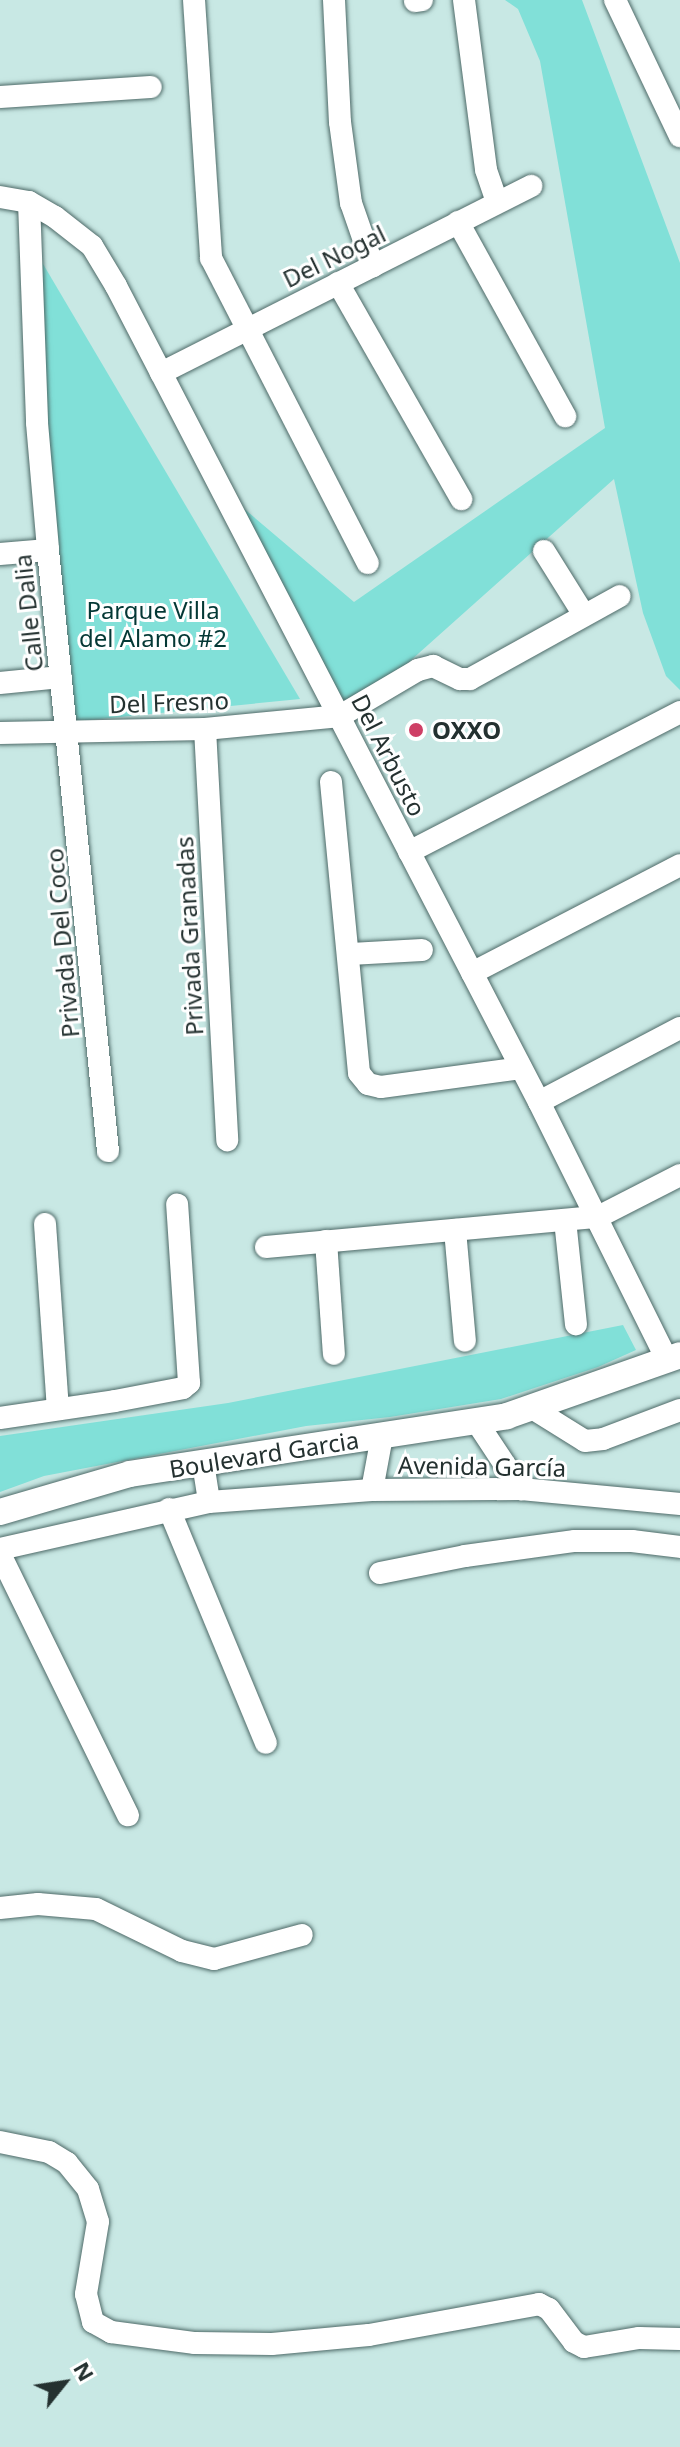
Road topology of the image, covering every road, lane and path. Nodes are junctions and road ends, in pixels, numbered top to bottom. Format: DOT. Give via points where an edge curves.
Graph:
graph roads {
  1 [pos="194,0"];
  2 [pos="334,0"];
  3 [pos="422,0"];
  4 [pos="464,0"];
  5 [pos="415,1"];
  6 [pos="624,2"];
  7 [pos="151,87"];
  8 [pos="0,97"];
  9 [pos="680,136"];
  10 [pos="532,186"];
  11 [pos="0,197"];
  12 [pos="29,202"];
  13 [pos="497,202"];
  14 [pos="458,222"];
  15 [pos="373,266"];
  16 [pos="338,283"];
  17 [pos="245,330"];
  18 [pos="161,373"];
  19 [pos="565,416"];
  20 [pos="461,499"];
  21 [pos="48,550"];
  22 [pos="544,551"];
  23 [pos="0,554"];
  24 [pos="368,563"];
  25 [pos="620,596"];
  26 [pos="584,615"];
  27 [pos="61,677"];
  28 [pos="0,683"];
  29 [pos="680,712"];
  30 [pos="340,716"];
  31 [pos="205,729"];
  32 [pos="68,730"];
  33 [pos="0,733"];
  34 [pos="331,782"];
  35 [pos="409,852"];
  36 [pos="680,865"];
  37 [pos="422,950"];
  38 [pos="349,954"];
  39 [pos="472,973"];
  40 [pos="680,1028"];
  41 [pos="521,1068"];
  42 [pos="539,1102"];
  43 [pos="227,1140"];
  44 [pos="108,1151"];
  45 [pos="680,1175"];
  46 [pos="177,1204"];
  47 [pos="598,1217"];
  48 [pos="565,1220"];
  49 [pos="45,1224"];
  50 [pos="455,1230"];
  51 [pos="326,1241"];
  52 [pos="266,1247"];
  53 [pos="576,1324"];
  54 [pos="465,1341"];
  55 [pos="334,1354"];
  56 [pos="673,1357"];
  57 [pos="532,1408"];
  58 [pos="58,1409"];
  59 [pos="680,1410"];
  60 [pos="0,1418"];
  61 [pos="476,1421"];
  62 [pos="382,1436"];
  63 [pos="203,1463"];
  64 [pos="521,1489"];
  65 [pos="372,1490"];
  66 [pos="209,1502"];
  67 [pos="680,1504"];
  68 [pos="169,1509"];
  69 [pos="0,1512"];
  70 [pos="680,1547"];
  71 [pos="0,1551"];
  72 [pos="380,1573"];
  73 [pos="266,1743"];
  74 [pos="128,1815"];
  75 [pos="0,1908"];
  76 [pos="302,1935"];
  77 [pos="0,2142"];
  78 [pos="680,2339"];
  1 -- 17 [label="street" via="211,258"];
  2 -- 15 [label="street" via="340,122 351,203"];
  3 -- 5 [label="street"];
  4 -- 13 [label="street" via="486,170"];
  6 -- 9 [label="street"];
  7 -- 8 [label="street"];
  10 -- 13 [label="street, Del Nogal"];
  11 -- 12 [label="street"];
  12 -- 18 [label="street, Del Arbusto" via="92,246"];
  12 -- 21 [label="street, Calle Dalia" via="37,423"];
  13 -- 14 [label="street, Del Nogal"];
  14 -- 15 [label="street, Del Nogal"];
  14 -- 19 [label="street"];
  15 -- 16 [label="street, Del Nogal"];
  16 -- 17 [label="street, Del Nogal"];
  16 -- 20 [label="street"];
  17 -- 18 [label="street, Del Nogal"];
  17 -- 24 [label="street"];
  18 -- 30 [label="street, Del Arbusto"];
  21 -- 23 [label="street"];
  21 -- 27 [label="street, Calle Dalia"];
  22 -- 26 [label="street"];
  25 -- 26 [label="street"];
  26 -- 30 [label="street" via="470,679 433,666 418,670"];
  27 -- 28 [label="street"];
  27 -- 32 [label="street, Calle Dalia"];
  29 -- 35 [label="street"];
  30 -- 31 [label="street, Del Fresno"];
  30 -- 35 [label="street, Del Arbusto"];
  31 -- 32 [label="street, Del Fresno"];
  31 -- 43 [label="street, Privada Granadas"];
  32 -- 33 [label="street, Del Fresno"];
  32 -- 44 [label="street, Privada Del Coco"];
  34 -- 38 [label="street"];
  35 -- 39 [label="street, Del Arbusto"];
  36 -- 39 [label="street"];
  37 -- 38 [label="street"];
  38 -- 41 [label="street" via="359,1073 368,1084 381,1087"];
  39 -- 41 [label="street, Del Arbusto"];
  40 -- 42 [label="street"];
  41 -- 42 [label="street, Del Arbusto"];
  42 -- 47 [label="street, Del Arbusto"];
  45 -- 47 [label="street"];
  46 -- 58 [label="street" via="189,1383"];
  47 -- 48 [label="street"];
  47 -- 56 [label="street, Del Arbusto"];
  48 -- 50 [label="street"];
  48 -- 53 [label="street"];
  49 -- 58 [label="street"];
  50 -- 51 [label="street"];
  50 -- 54 [label="street"];
  51 -- 52 [label="street"];
  51 -- 55 [label="street"];
  56 -- 57 [label="main road, Boulevard Garcia"];
  57 -- 59 [label="street" via="585,1441"];
  57 -- 61 [label="main road, Boulevard Garcia"];
  58 -- 60 [label="street"];
  61 -- 62 [label="main road, Boulevard Garcia"];
  61 -- 64 [label="street"];
  62 -- 63 [label="main road, Boulevard Garcia"];
  62 -- 65 [label="street"];
  63 -- 66 [label="street"];
  63 -- 69 [label="main road, Boulevard Garcia" via="130,1474"];
  64 -- 65 [label="street, Avenida García"];
  64 -- 67 [label="street, Avenida García"];
  65 -- 66 [label="street, Avenida García"];
  66 -- 68 [label="street, Avenida García"];
  68 -- 71 [label="street, Avenida García"];
  68 -- 73 [label="street"];
  70 -- 72 [label="street" via="575,1541"];
  71 -- 74 [label="street"];
  75 -- 76 [label="street" via="52,1904 96,1909 182,1951 214,1959"];
  77 -- 78 [label="street" via="49,2152 67,2163 88,2189 98,2222 86,2294 93,2322 111,2332 195,2343 272,2344 369,2335 539,2304 584,2347 639,2338"];
}
